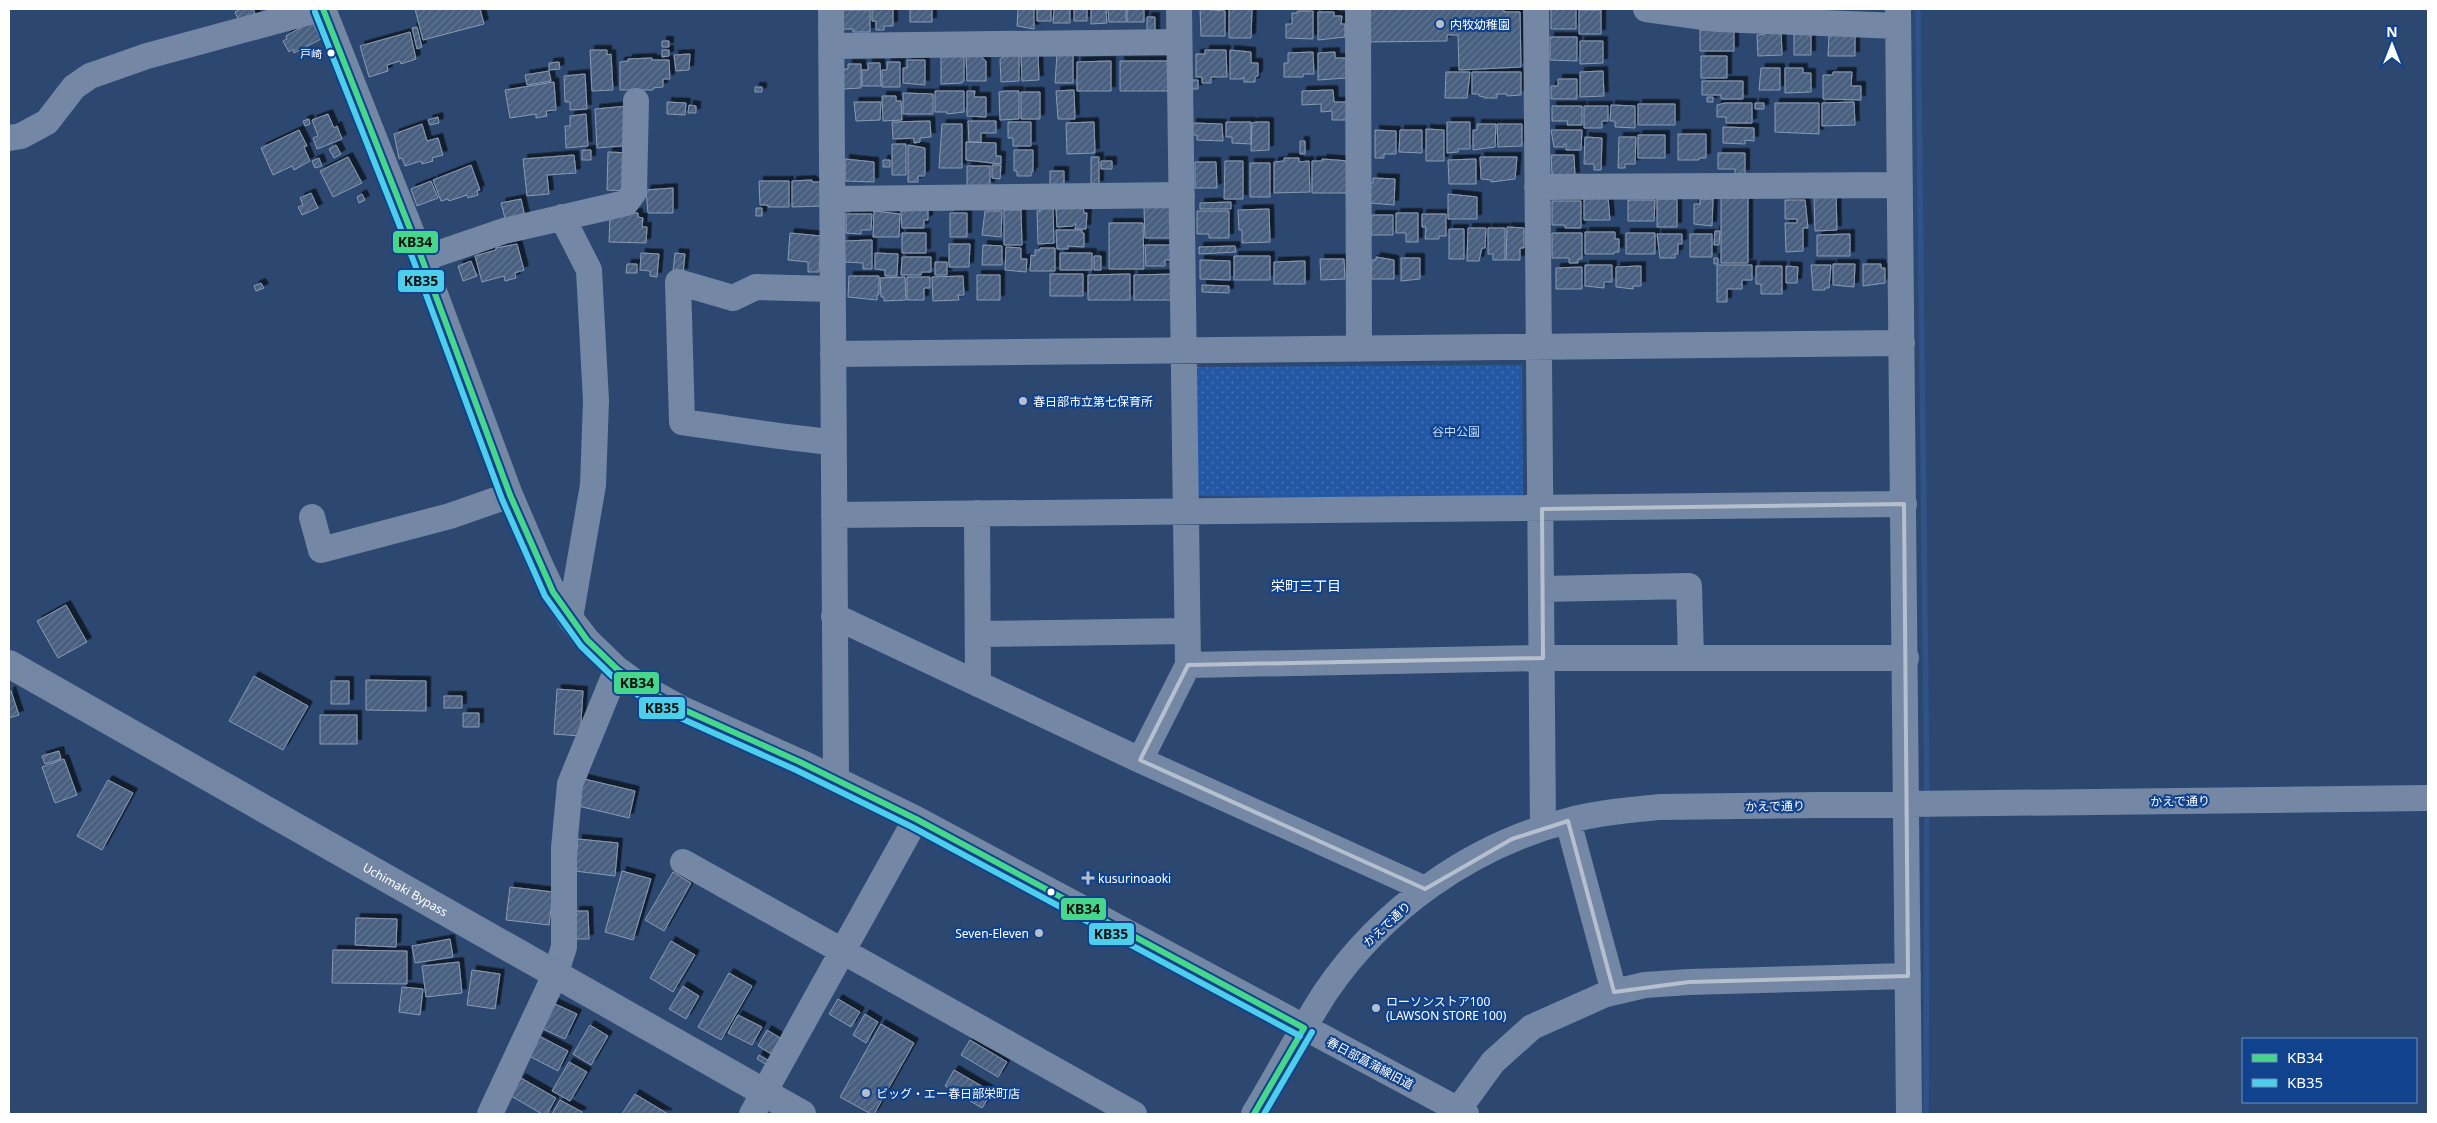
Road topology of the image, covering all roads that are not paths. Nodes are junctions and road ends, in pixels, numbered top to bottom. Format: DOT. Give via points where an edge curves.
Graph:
graph roads {
  1 [pos="322,9"];
  2 [pos="831,9"];
  3 [pos="1179,9"];
  4 [pos="1358,9"];
  5 [pos="1536,9"];
  6 [pos="1646,9"];
  7 [pos="1898,18"];
  8 [pos="1179,42"];
  9 [pos="832,46"];
  10 [pos="636,101"];
  11 [pos="9,138"];
  12 [pos="1900,185"];
  13 [pos="1537,186"];
  14 [pos="1182,195"];
  15 [pos="833,199"];
  16 [pos="562,217"];
  17 [pos="422,259"];
  18 [pos="833,289"];
  19 [pos="1902,343"];
  20 [pos="1538,347"];
  21 [pos="1359,349"];
  22 [pos="1184,352"];
  23 [pos="834,354"];
  24 [pos="834,442"];
  25 [pos="510,495"];
  26 [pos="1904,504"];
  27 [pos="1542,509"];
  28 [pos="1186,510"];
  29 [pos="977,513"];
  30 [pos="834,515"];
  31 [pos="312,517"];
  32 [pos="1542,589"];
  33 [pos="834,616"];
  34 [pos="570,618"];
  35 [pos="1187,631"];
  36 [pos="978,634"];
  37 [pos="1543,658"];
  38 [pos="1691,658"];
  39 [pos="1906,658"];
  40 [pos="9,664"];
  41 [pos="1188,665"];
  42 [pos="617,669"];
  43 [pos="978,684"];
  44 [pos="1140,760"];
  45 [pos="836,780"];
  46 [pos="2428,798"];
  47 [pos="1907,804"];
  48 [pos="916,819"];
  49 [pos="1568,821"];
  50 [pos="1543,828"];
  51 [pos="682,862"];
  52 [pos="1425,889"];
  53 [pos="843,951"];
  54 [pos="555,975"];
  55 [pos="1908,976"];
  56 [pos="1614,992"];
  57 [pos="1304,1028"];
  58 [pos="758,1103"];
  59 [pos="1462,1112"];
  60 [pos="490,1114"];
  61 [pos="802,1114"];
  62 [pos="1134,1114"];
  63 [pos="1254,1114"];
  64 [pos="1909,1114"];
  1 -- 11 [label="street" via="148,56 90,76 74,87 47,122 21,136"];
  1 -- 17 [label="street, 春日部菖蒲線旧道"];
  2 -- 9 [label="street"];
  3 -- 8 [label="street"];
  4 -- 21 [label="street"];
  5 -- 13 [label="street"];
  6 -- 7 [label="street" via="1718,19"];
  7 -- 12 [label="street"];
  8 -- 9 [label="street"];
  8 -- 14 [label="street"];
  9 -- 15 [label="street"];
  10 -- 16 [label="street" via="634,192 626,203"];
  12 -- 13 [label="street"];
  12 -- 19 [label="street"];
  13 -- 20 [label="street"];
  14 -- 15 [label="street"];
  14 -- 22 [label="street"];
  15 -- 18 [label="street"];
  16 -- 17 [label="street" via="504,231"];
  16 -- 34 [label="street" via="590,270 596,402 593,485"];
  17 -- 25 [label="street, 春日部菖蒲線旧道"];
  18 -- 23 [label="street"];
  18 -- 24 [label="street" via="756,287 733,298 678,282 682,422 783,438"];
  19 -- 20 [label="street"];
  19 -- 26 [label="street"];
  20 -- 21 [label="street"];
  20 -- 27 [label="street"];
  21 -- 22 [label="street"];
  22 -- 23 [label="street"];
  22 -- 28 [label="street"];
  23 -- 24 [label="street"];
  24 -- 30 [label="street"];
  25 -- 31 [label="street" via="450,516 321,550"];
  25 -- 34 [label="street, 春日部菖蒲線旧道" via="541,568"];
  26 -- 27 [label="street"];
  26 -- 39 [label="street"];
  27 -- 28 [label="street"];
  27 -- 32 [label="street"];
  28 -- 29 [label="street"];
  28 -- 35 [label="street"];
  29 -- 30 [label="street"];
  29 -- 36 [label="street"];
  30 -- 33 [label="street"];
  32 -- 37 [label="street"];
  32 -- 38 [label="street" via="1689,586"];
  33 -- 43 [label="street"];
  33 -- 45 [label="street"];
  34 -- 42 [label="street, 春日部菖蒲線旧道"];
  35 -- 36 [label="street"];
  35 -- 41 [label="street"];
  36 -- 43 [label="street"];
  37 -- 38 [label="street"];
  37 -- 41 [label="street"];
  37 -- 50 [label="street"];
  38 -- 39 [label="street"];
  39 -- 47 [label="street"];
  40 -- 54 [label="main road, Uchimaki Bypass"];
  41 -- 44 [label="street"];
  42 -- 45 [label="street, 春日部菖蒲線旧道" via="680,708"];
  42 -- 54 [label="street" via="570,784 564,848 564,947"];
  43 -- 44 [label="street"];
  44 -- 52 [label="street"];
  45 -- 48 [label="street, 春日部菖蒲線旧道"];
  46 -- 47 [label="street, かえで通り"];
  47 -- 49 [label="street, かえで通り" via="1660,807"];
  47 -- 55 [label="street"];
  48 -- 53 [label="street"];
  48 -- 57 [label="street, 春日部菖蒲線旧道"];
  49 -- 50 [label="street, かえで通り"];
  49 -- 56 [label="street"];
  50 -- 52 [label="street, かえで通り" via="1486,852"];
  51 -- 53 [label="street"];
  52 -- 57 [label="street, かえで通り" via="1349,961"];
  53 -- 58 [label="street"];
  53 -- 62 [label="street"];
  54 -- 58 [label="main road, Uchimaki Bypass"];
  54 -- 60 [label="street"];
  55 -- 56 [label="street" via="1689,982 1645,985"];
  55 -- 64 [label="street"];
  56 -- 59 [label="street" via="1532,1027 1493,1062"];
  57 -- 59 [label="street, 春日部菖蒲線旧道"];
  57 -- 63 [label="street, かえで通り"];
  58 -- 61 [label="main road, Uchimaki Bypass"];
}
